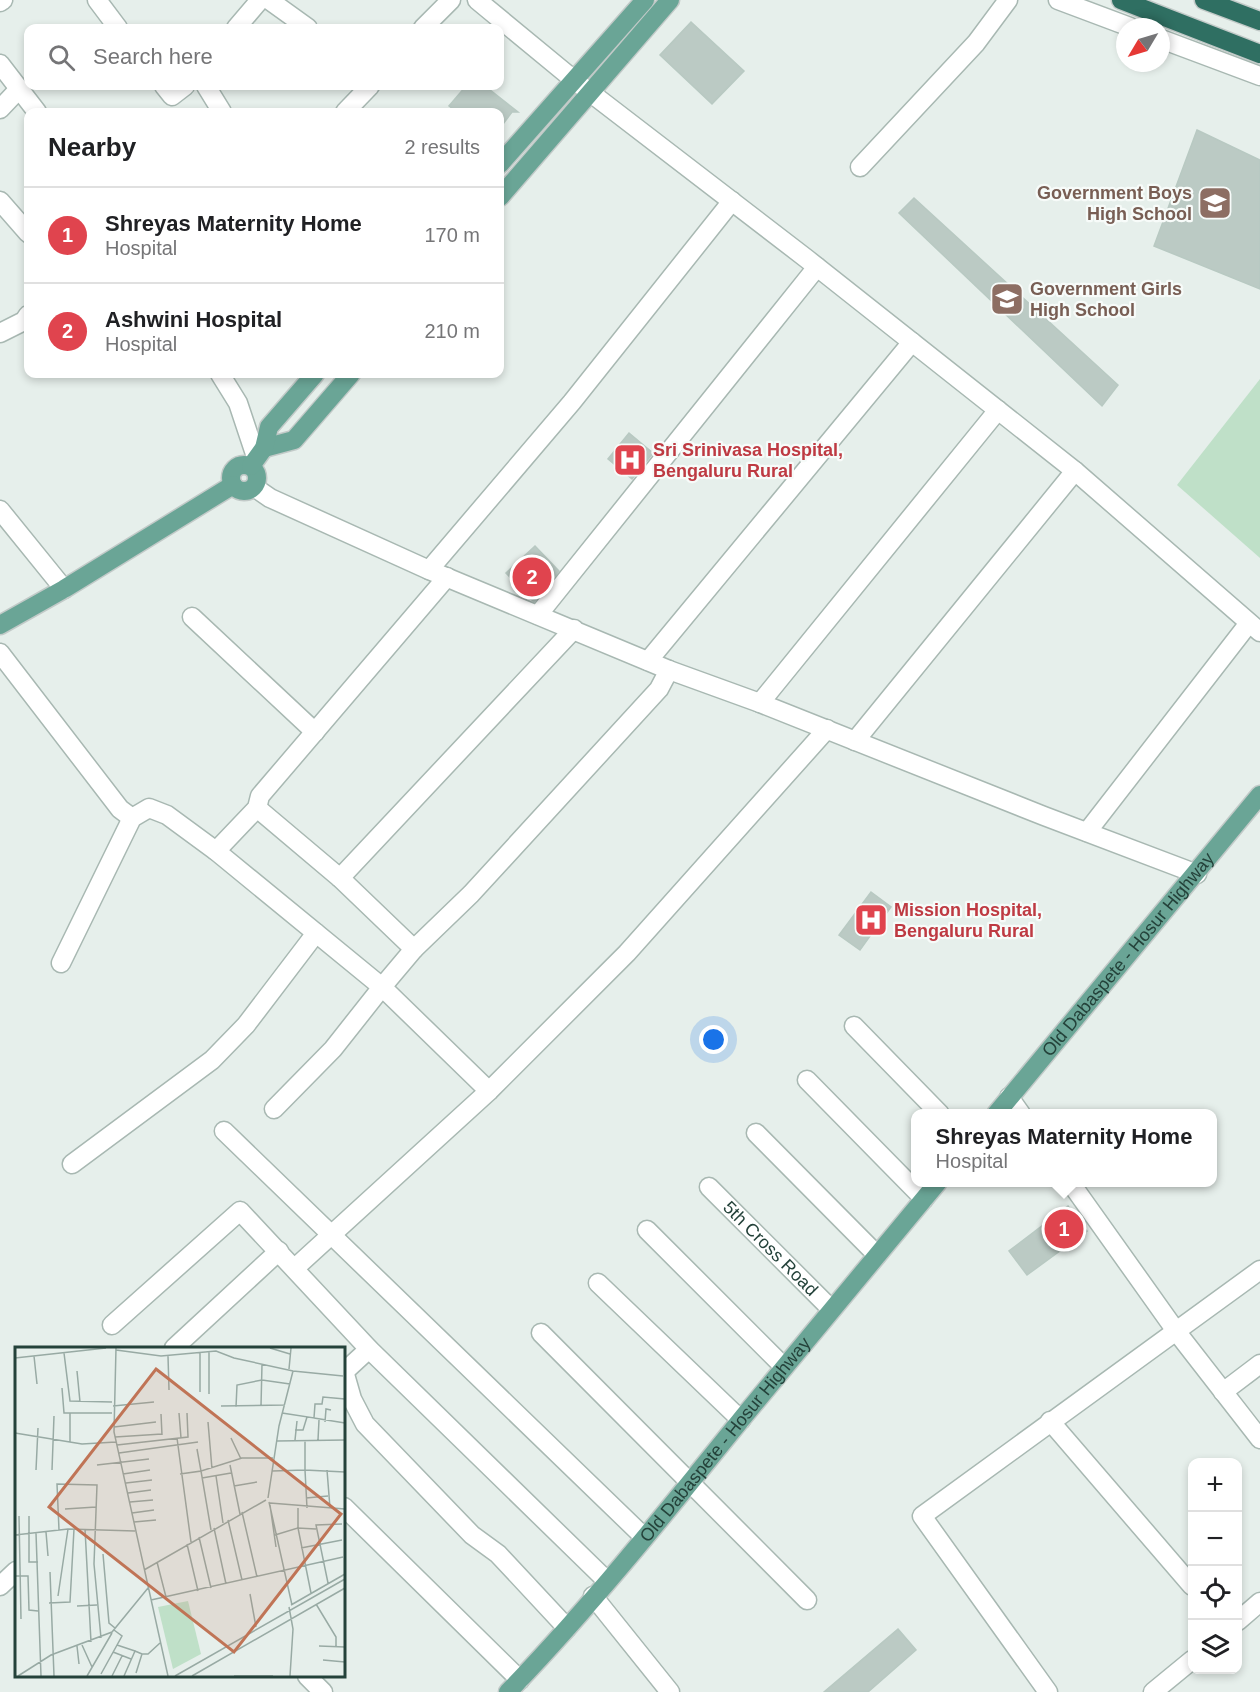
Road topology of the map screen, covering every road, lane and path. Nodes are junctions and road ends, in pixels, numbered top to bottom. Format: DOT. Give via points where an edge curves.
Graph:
graph roads {
  1 [pos="97,0"];
  2 [pos="260,0"];
  3 [pos="269,0"];
  4 [pos="450,0"];
  5 [pos="477,0"];
  6 [pos="645,0"];
  7 [pos="670,0"];
  8 [pos="1008,0"];
  9 [pos="1058,0"];
  10 [pos="1121,0"];
  11 [pos="1204,0"];
  12 [pos="1260,21"];
  13 [pos="1116,22"];
  14 [pos="115,24"];
  15 [pos="240,24"];
  16 [pos="302,24"];
  17 [pos="427,24"];
  18 [pos="1170,42"];
  19 [pos="1260,54"];
  20 [pos="0,64"];
  21 [pos="1260,76"];
  22 [pos="574,80"];
  23 [pos="19,89"];
  24 [pos="167,90"];
  25 [pos="180,90"];
  26 [pos="208,90"];
  27 [pos="366,90"];
  28 [pos="590,92"];
  29 [pos="34,108"];
  30 [pos="220,108"];
  31 [pos="349,108"];
  32 [pos="0,109"];
  33 [pos="504,159"];
  34 [pos="860,167"];
  35 [pos="504,193"];
  36 [pos="0,201"];
  37 [pos="732,201"];
  38 [pos="24,228"];
  39 [pos="818,267"];
  40 [pos="24,321"];
  41 [pos="0,333"];
  42 [pos="912,342"];
  43 [pos="222,378"];
  44 [pos="312,378"];
  45 [pos="348,378"];
  46 [pos="998,410"];
  47 [pos="257,457"];
  48 [pos="1075,471"];
  49 [pos="233,485"];
  50 [pos="254,487"];
  51 [pos="0,510"];
  52 [pos="429,570"];
  53 [pos="447,577"];
  54 [pos="64,589"];
  55 [pos="538,615"];
  56 [pos="192,617"];
  57 [pos="0,625"];
  58 [pos="1255,628"];
  59 [pos="574,629"];
  60 [pos="0,653"];
  61 [pos="648,661"];
  62 [pos="669,670"];
  63 [pos="760,703"];
  64 [pos="827,729"];
  65 [pos="315,732"];
  66 [pos="855,741"];
  67 [pos="1260,795"];
  68 [pos="257,808"];
  69 [pos="132,818"];
  70 [pos="1087,832"];
  71 [pos="216,851"];
  72 [pos="1197,874"];
  73 [pos="340,878"];
  74 [pos="316,933"];
  75 [pos="414,948"];
  76 [pos="61,963"];
  77 [pos="382,987"];
  78 [pos="854,1026"];
  79 [pos="807,1080"];
  80 [pos="489,1090"];
  81 [pos="1009,1097"];
  82 [pos="273,1109"];
  83 [pos="936,1109"];
  84 [pos="999,1109"];
  85 [pos="1018,1109"];
  86 [pos="224,1131"];
  87 [pos="756,1133"];
  88 [pos="72,1164"];
  89 [pos="911,1185"];
  90 [pos="709,1187"];
  91 [pos="913,1187"];
  92 [pos="934,1187"];
  93 [pos="1074,1187"];
  94 [pos="924,1198"];
  95 [pos="647,1230"];
  96 [pos="332,1235"];
  97 [pos="279,1251"];
  98 [pos="877,1256"];
  99 [pos="295,1268"];
  100 [pos="1260,1270"];
  101 [pos="598,1283"];
  102 [pos="831,1310"];
  103 [pos="112,1325"];
  104 [pos="1176,1331"];
  105 [pos="541,1333"];
  106 [pos="175,1347"];
  107 [pos="369,1349"];
  108 [pos="1260,1364"];
  109 [pos="784,1367"];
  110 [pos="345,1370"];
  111 [pos="345,1374"];
  112 [pos="1223,1392"];
  113 [pos="741,1420"];
  114 [pos="1050,1421"];
  115 [pos="1260,1439"];
  116 [pos="692,1483"];
  117 [pos="345,1509"];
  118 [pos="644,1538"];
  119 [pos="15,1571"];
  120 [pos="607,1581"];
  121 [pos="1188,1581"];
  122 [pos="0,1586"];
  123 [pos="593,1596"];
  124 [pos="807,1600"];
  125 [pos="1260,1602"];
  126 [pos="1239,1620"];
  127 [pos="567,1628"];
  128 [pos="1188,1663"];
  129 [pos="308,1677"];
  130 [pos="514,1686"];
  131 [pos="323,1692"];
  132 [pos="670,1692"];
  133 [pos="1048,1692"];
  134 [pos="1153,1692"];
  1 -- 14 [label="street"];
  2 -- 15 [label="street"];
  3 -- 16 [label="street"];
  4 -- 17 [label="street"];
  5 -- 22 [label="street"];
  6 -- 22 [label="main road"];
  7 -- 28 [label="main road"];
  8 -- 34 [label="street" via="976,43"];
  9 -- 13 [label="street"];
  10 -- 19 [label="highway"];
  11 -- 12 [label="highway"];
  18 -- 21 [label="street"];
  20 -- 23 [label="street"];
  22 -- 28 [label="street"];
  22 -- 33 [label="main road"];
  23 -- 29 [label="street"];
  23 -- 32 [label="street"];
  24 -- 25 [label="street" via="172,96"];
  26 -- 30 [label="street"];
  27 -- 31 [label="street"];
  28 -- 35 [label="main road"];
  28 -- 37 [label="street"];
  36 -- 38 [label="street"];
  37 -- 39 [label="street"];
  37 -- 52 [label="street" via="572,402"];
  39 -- 42 [label="street"];
  39 -- 55 [label="street"];
  40 -- 41 [label="street"];
  42 -- 46 [label="street"];
  42 -- 61 [label="street"];
  43 -- 47 [label="street" via="238,403"];
  44 -- 47 [label="main road" via="269,427"];
  45 -- 47 [label="main road" via="294,440"];
  46 -- 48 [label="street"];
  46 -- 63 [label="street"];
  47 -- 49 [label="main road" via="233,470"];
  47 -- 50 [label="main road"];
  48 -- 58 [label="street"];
  48 -- 66 [label="street"];
  49 -- 50 [label="main road" via="244,492"];
  49 -- 54 [label="main road"];
  50 -- 52 [label="street" via="270,498"];
  51 -- 54 [label="street"];
  52 -- 53 [label="street"];
  53 -- 55 [label="street"];
  53 -- 65 [label="street"];
  54 -- 57 [label="main road"];
  55 -- 59 [label="street"];
  56 -- 65 [label="street"];
  58 -- 70 [label="street"];
  59 -- 61 [label="street"];
  59 -- 73 [label="street"];
  60 -- 69 [label="street" via="120,809"];
  61 -- 62 [label="street"];
  62 -- 63 [label="street"];
  62 -- 75 [label="street" via="659,688 471,894"];
  63 -- 64 [label="street"];
  64 -- 66 [label="street"];
  64 -- 80 [label="street" via="627,952"];
  65 -- 68 [label="street" via="260,796"];
  66 -- 70 [label="street"];
  67 -- 72 [label="main road, Old Dabaspete - Hosur Highway"];
  68 -- 71 [label="street"];
  68 -- 73 [label="street"];
  69 -- 71 [label="street" via="149,808 167,815"];
  69 -- 76 [label="street"];
  70 -- 72 [label="street"];
  71 -- 74 [label="street"];
  72 -- 81 [label="main road, Old Dabaspete - Hosur Highway"];
  73 -- 75 [label="street"];
  74 -- 77 [label="street"];
  74 -- 88 [label="street" via="246,1025 212,1060"];
  75 -- 77 [label="street"];
  77 -- 80 [label="street"];
  77 -- 82 [label="street" via="333,1049"];
  78 -- 83 [label="street"];
  79 -- 89 [label="street"];
  80 -- 96 [label="street"];
  81 -- 84 [label="main road, Old Dabaspete - Hosur Highway"];
  81 -- 85 [label="street"];
  86 -- 96 [label="street"];
  87 -- 98 [label="street"];
  90 -- 102 [label="street, 5th Cross Road"];
  91 -- 94 [label="street"];
  92 -- 94 [label="main road, Old Dabaspete - Hosur Highway"];
  93 -- 104 [label="street"];
  94 -- 98 [label="main road, Old Dabaspete - Hosur Highway"];
  95 -- 109 [label="street"];
  96 -- 99 [label="street"];
  96 -- 118 [label="street"];
  97 -- 99 [label="street"];
  97 -- 103 [label="street" via="240,1211"];
  97 -- 106 [label="street"];
  98 -- 102 [label="main road, Old Dabaspete - Hosur Highway"];
  99 -- 107 [label="street"];
  100 -- 104 [label="street"];
  101 -- 113 [label="street"];
  102 -- 109 [label="main road, Old Dabaspete - Hosur Highway"];
  104 -- 112 [label="street"];
  104 -- 114 [label="street"];
  105 -- 116 [label="street"];
  107 -- 110 [label="street"];
  107 -- 120 [label="street"];
  108 -- 112 [label="street"];
  109 -- 113 [label="main road, Old Dabaspete - Hosur Highway"];
  111 -- 127 [label="street" via="365,1424 472,1535 498,1554"];
  112 -- 115 [label="street"];
  113 -- 116 [label="main road, Old Dabaspete - Hosur Highway"];
  114 -- 121 [label="street"];
  114 -- 133 [label="street" via="922,1516"];
  116 -- 118 [label="main road, Old Dabaspete - Hosur Highway"];
  116 -- 124 [label="street"];
  117 -- 130 [label="street"];
  118 -- 120 [label="main road, Old Dabaspete - Hosur Highway"];
  119 -- 122 [label="street"];
  120 -- 123 [label="main road, Old Dabaspete - Hosur Highway"];
  123 -- 127 [label="main road, Old Dabaspete - Hosur Highway"];
  123 -- 132 [label="street"];
  125 -- 126 [label="street"];
  127 -- 130 [label="main road, Old Dabaspete - Hosur Highway"];
  128 -- 134 [label="street"];
  129 -- 131 [label="street"];
}
